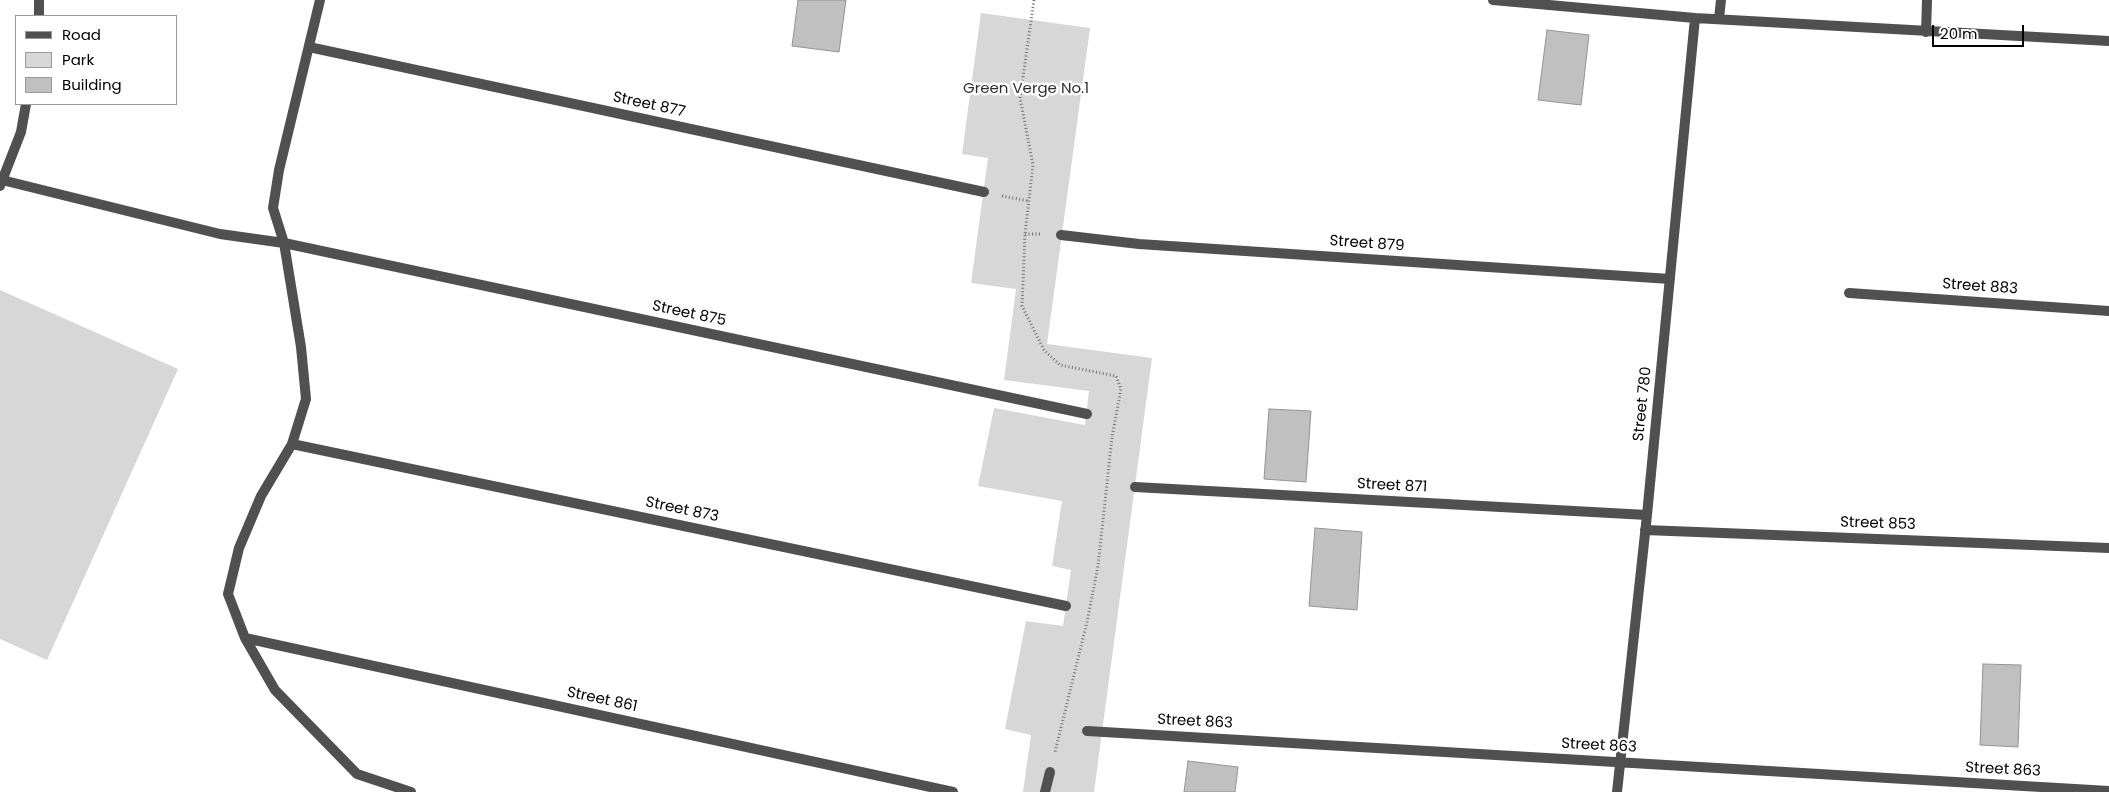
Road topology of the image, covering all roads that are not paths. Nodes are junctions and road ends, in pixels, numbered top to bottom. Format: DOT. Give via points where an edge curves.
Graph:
graph roads {
  1 [pos="38,0"];
  2 [pos="320,0"];
  3 [pos="1493,0"];
  4 [pos="1720,0"];
  5 [pos="1928,0"];
  6 [pos="1532,1"];
  7 [pos="38,15"];
  8 [pos="1695,18"];
  9 [pos="1719,19"];
  10 [pos="1926,32"];
  11 [pos="2109,41"];
  12 [pos="309,47"];
  13 [pos="26,105"];
  14 [pos="1,183"];
  15 [pos="984,192"];
  16 [pos="1061,235"];
  17 [pos="284,243"];
  18 [pos="1670,280"];
  19 [pos="1849,293"];
  20 [pos="2109,311"];
  21 [pos="1086,414"];
  22 [pos="292,444"];
  23 [pos="1135,487"];
  24 [pos="1647,515"];
  25 [pos="1645,530"];
  26 [pos="2109,548"];
  27 [pos="1066,606"];
  28 [pos="245,638"];
  29 [pos="1087,731"];
  30 [pos="1620,763"];
  31 [pos="1050,772"];
  32 [pos="2109,791"];
  33 [pos="411,792"];
  34 [pos="953,792"];
  35 [pos="1045,792"];
  36 [pos="1617,792"];
  1 -- 7 [label="street"];
  2 -- 12 [label="street"];
  3 -- 6 [label="street"];
  4 -- 9 [label="street"];
  5 -- 10 [label="street"];
  6 -- 8 [label="street"];
  8 -- 9 [label="street"];
  8 -- 18 [label="street, Street 780"];
  9 -- 10 [label="street"];
  10 -- 11 [label="street"];
  12 -- 15 [label="street, Street 877"];
  12 -- 17 [label="street" via="273,208"];
  13 -- 14 [label="street" via="21,132"];
  14 -- 17 [label="street, Street 875" via="220,234"];
  16 -- 18 [label="street, Street 879"];
  17 -- 21 [label="street, Street 875"];
  17 -- 22 [label="street" via="306,399"];
  18 -- 24 [label="street, Street 780"];
  19 -- 20 [label="street, Street 883"];
  22 -- 27 [label="street, Street 873"];
  22 -- 28 [label="street" via="261,496 239,548 228,594"];
  23 -- 24 [label="street, Street 871"];
  24 -- 25 [label="street, Street 780"];
  25 -- 26 [label="street, Street 853"];
  25 -- 30 [label="street, Street 780"];
  28 -- 33 [label="street" via="275,690 357,774"];
  28 -- 34 [label="street, Street 861"];
  29 -- 30 [label="street, Street 863"];
  30 -- 32 [label="street, Street 863"];
  30 -- 36 [label="street, Street 780"];
  31 -- 35 [label="street"];
}
